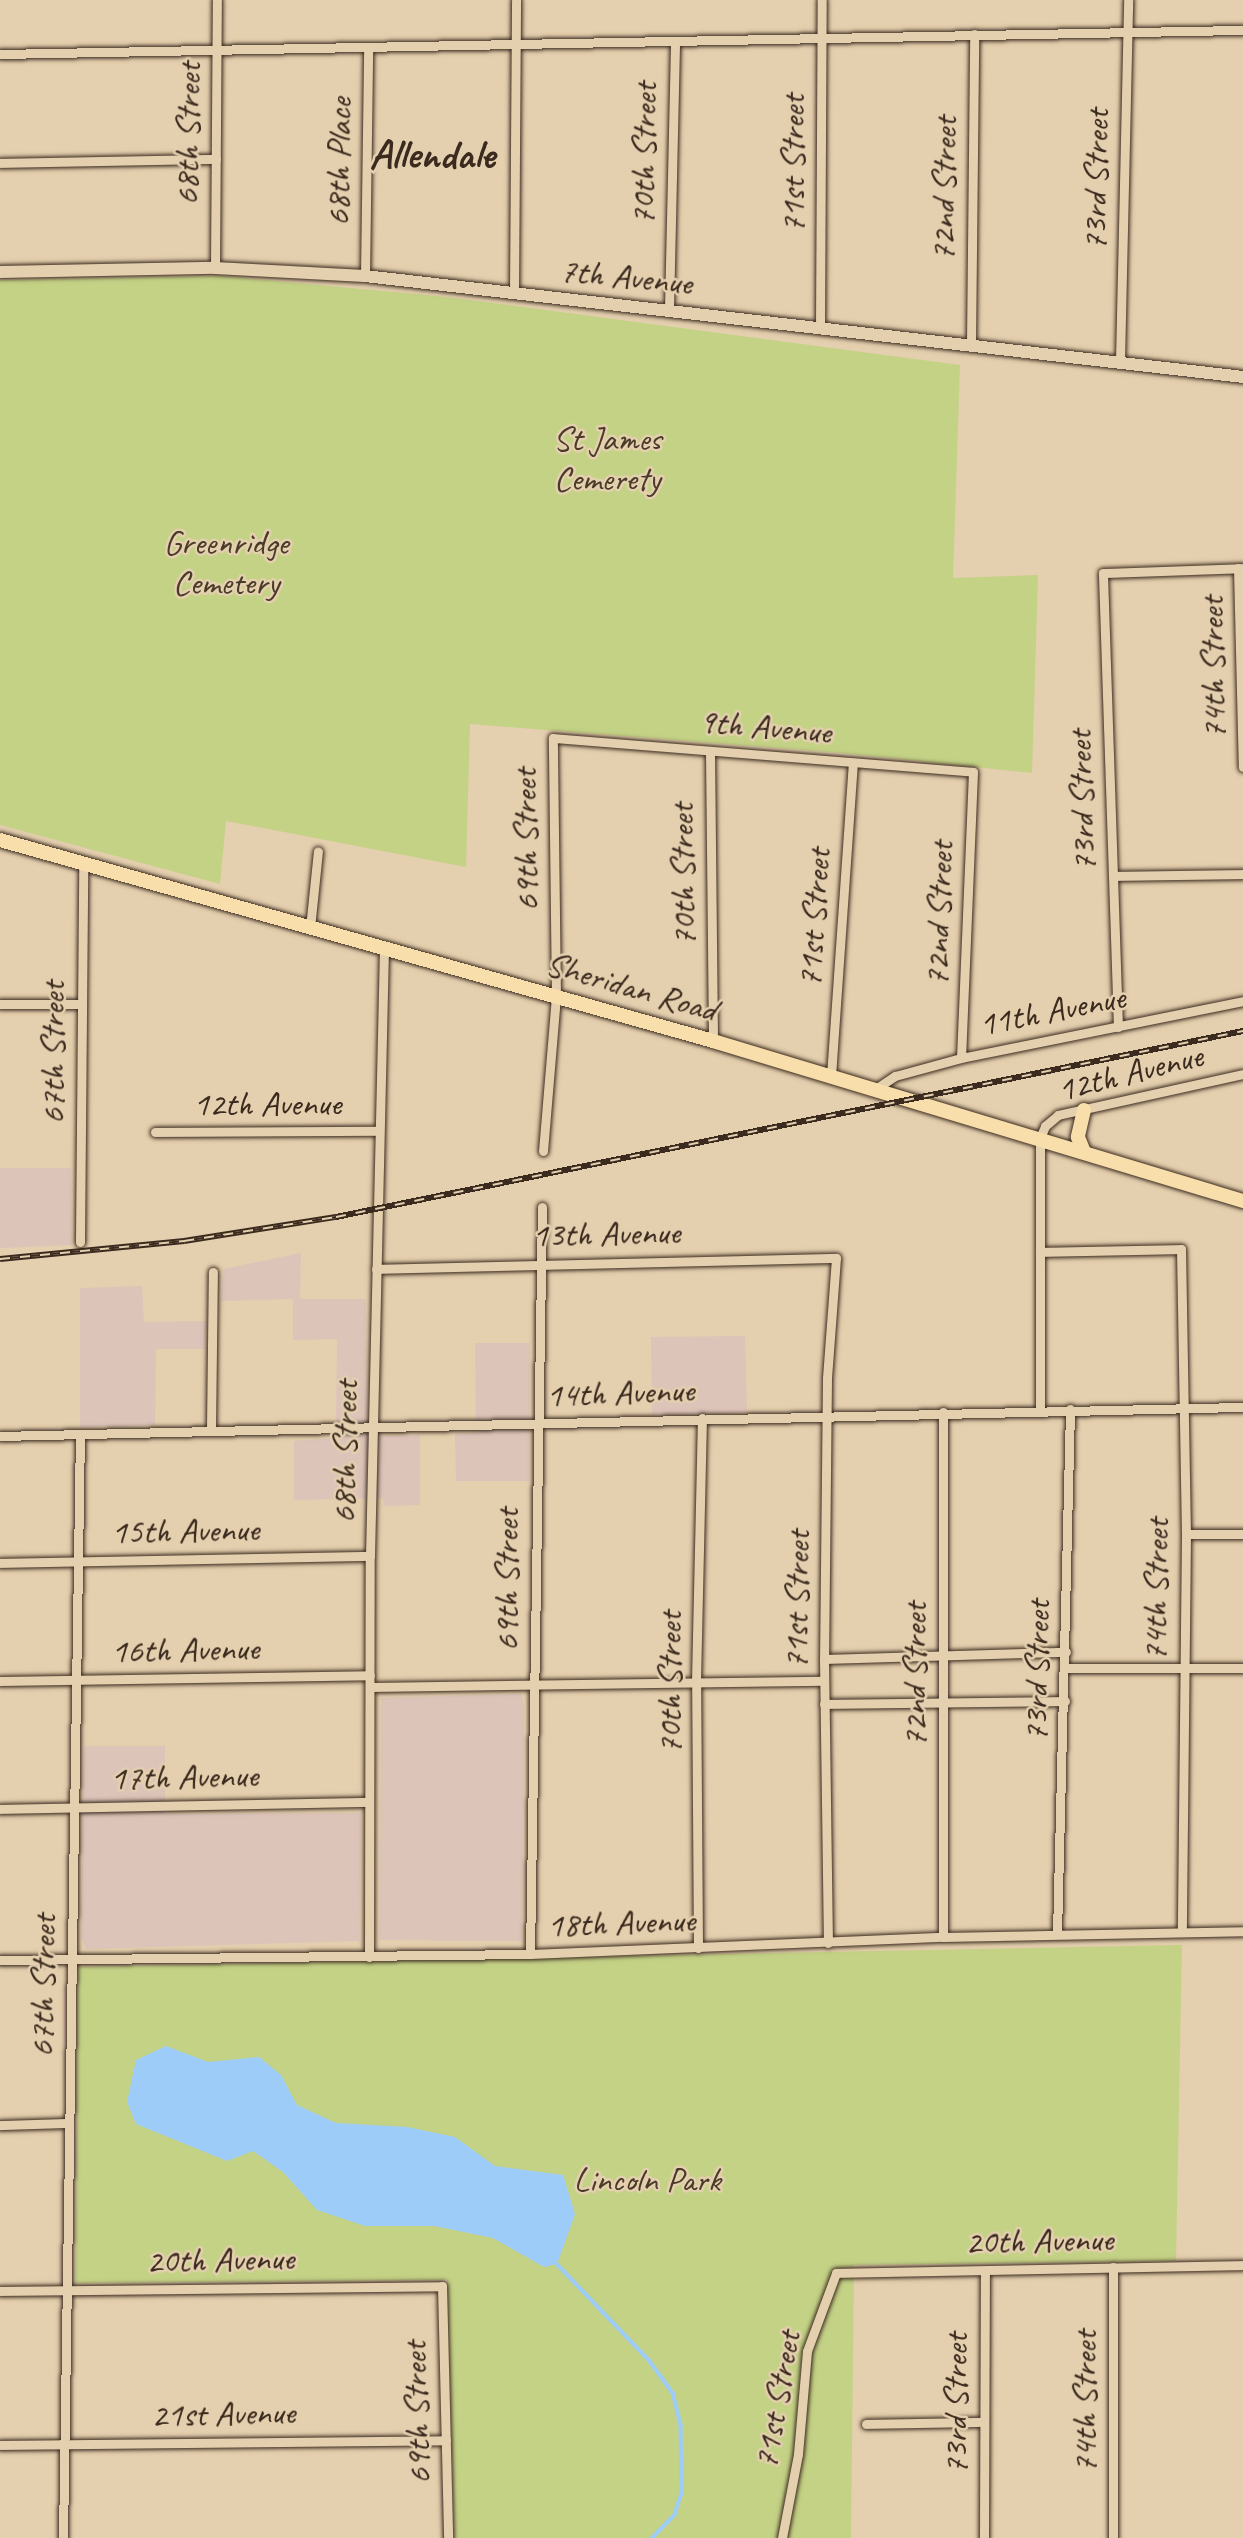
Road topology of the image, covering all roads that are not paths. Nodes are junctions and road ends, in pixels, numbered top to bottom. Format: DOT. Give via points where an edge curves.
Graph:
graph roads {
  1 [pos="217,0"];
  2 [pos="516,0"];
  3 [pos="822,0"];
  4 [pos="1128,0"];
  5 [pos="1127,30"];
  6 [pos="1243,30"];
  7 [pos="974,34"];
  8 [pos="822,38"];
  9 [pos="675,43"];
  10 [pos="515,47"];
  11 [pos="217,49"];
  12 [pos="368,49"];
  13 [pos="0,54"];
  14 [pos="216,159"];
  15 [pos="0,163"];
  16 [pos="215,268"];
  17 [pos="0,272"];
  18 [pos="365,276"];
  19 [pos="514,294"];
  20 [pos="669,309"];
  21 [pos="820,328"];
  22 [pos="971,344"];
  23 [pos="1120,361"];
  24 [pos="1243,377"];
  25 [pos="1241,568"];
  26 [pos="553,738"];
  27 [pos="710,751"];
  28 [pos="853,763"];
  29 [pos="1243,766"];
  30 [pos="973,772"];
  31 [pos="0,841"];
  32 [pos="318,851"];
  33 [pos="83,864"];
  34 [pos="1243,874"];
  35 [pos="1113,876"];
  36 [pos="310,928"];
  37 [pos="384,948"];
  38 [pos="556,997"];
  39 [pos="1243,1001"];
  40 [pos="0,1004"];
  41 [pos="80,1004"];
  42 [pos="1118,1027"];
  43 [pos="713,1041"];
  44 [pos="961,1058"];
  45 [pos="1243,1074"];
  46 [pos="831,1076"];
  47 [pos="877,1088"];
  48 [pos="1084,1110"];
  49 [pos="378,1131"];
  50 [pos="155,1132"];
  51 [pos="1040,1138"];
  52 [pos="543,1151"];
  53 [pos="1084,1152"];
  54 [pos="1243,1201"];
  55 [pos="542,1206"];
  56 [pos="80,1242"];
  57 [pos="1040,1252"];
  58 [pos="836,1258"];
  59 [pos="540,1263"];
  60 [pos="376,1269"];
  61 [pos="213,1272"];
  62 [pos="1243,1407"];
  63 [pos="1070,1409"];
  64 [pos="1184,1409"];
  65 [pos="1040,1410"];
  66 [pos="943,1412"];
  67 [pos="827,1415"];
  68 [pos="702,1418"];
  69 [pos="536,1424"];
  70 [pos="211,1428"];
  71 [pos="374,1428"];
  72 [pos="80,1434"];
  73 [pos="0,1436"];
  74 [pos="1186,1534"];
  75 [pos="1243,1534"];
  76 [pos="370,1556"];
  77 [pos="78,1562"];
  78 [pos="0,1563"];
  79 [pos="1066,1652"];
  80 [pos="943,1654"];
  81 [pos="824,1658"];
  82 [pos="1066,1668"];
  83 [pos="1243,1668"];
  84 [pos="1183,1670"];
  85 [pos="370,1675"];
  86 [pos="76,1679"];
  87 [pos="0,1681"];
  88 [pos="696,1681"];
  89 [pos="824,1681"];
  90 [pos="370,1687"];
  91 [pos="534,1687"];
  92 [pos="1065,1701"];
  93 [pos="943,1702"];
  94 [pos="824,1704"];
  95 [pos="369,1801"];
  96 [pos="74,1808"];
  97 [pos="0,1809"];
  98 [pos="1182,1931"];
  99 [pos="1243,1931"];
  100 [pos="1057,1934"];
  101 [pos="943,1937"];
  102 [pos="828,1942"];
  103 [pos="698,1948"];
  104 [pos="530,1954"];
  105 [pos="369,1957"];
  106 [pos="72,1959"];
  107 [pos="0,1960"];
  108 [pos="69,2123"];
  109 [pos="0,2125"];
  110 [pos="1243,2265"];
  111 [pos="1113,2267"];
  112 [pos="985,2271"];
  113 [pos="836,2273"];
  114 [pos="442,2286"];
  115 [pos="66,2290"];
  116 [pos="0,2291"];
  117 [pos="984,2422"];
  118 [pos="866,2424"];
  119 [pos="446,2440"];
  120 [pos="64,2444"];
  121 [pos="0,2445"];
  122 [pos="63,2538"];
  123 [pos="448,2538"];
  124 [pos="782,2538"];
  125 [pos="984,2538"];
  126 [pos="1113,2538"];
  1 -- 11 [label="street, 68th Street"];
  2 -- 10 [label="street"];
  3 -- 8 [label="street, 71st Street"];
  4 -- 5 [label="street, 73rd Street"];
  5 -- 6 [label="street"];
  5 -- 7 [label="street"];
  5 -- 23 [label="street, 73rd Street"];
  7 -- 8 [label="street"];
  7 -- 22 [label="street, 72nd Street"];
  8 -- 9 [label="street"];
  8 -- 21 [label="street, 71st Street"];
  9 -- 10 [label="street"];
  9 -- 20 [label="street, 70th Street"];
  10 -- 12 [label="street"];
  10 -- 19 [label="street"];
  11 -- 12 [label="street"];
  11 -- 13 [label="street"];
  11 -- 14 [label="street, 68th Street"];
  12 -- 18 [label="street, 68th Place"];
  14 -- 15 [label="street"];
  14 -- 16 [label="street, 68th Street"];
  16 -- 17 [label="street, 7th Avenue"];
  16 -- 18 [label="street, 7th Avenue"];
  18 -- 19 [label="street, 7th Avenue"];
  19 -- 20 [label="street, 7th Avenue"];
  20 -- 21 [label="street, 7th Avenue"];
  21 -- 22 [label="street, 7th Avenue"];
  22 -- 23 [label="street, 7th Avenue"];
  23 -- 24 [label="street, 7th Avenue"];
  25 -- 29 [label="street, 74th Street"];
  25 -- 35 [label="street, 73rd Street" via="1103,573"];
  26 -- 27 [label="street, 9th Avenue"];
  26 -- 38 [label="street, 69th Street"];
  27 -- 28 [label="street, 9th Avenue"];
  27 -- 43 [label="street, 70th Street"];
  28 -- 30 [label="street, 9th Avenue"];
  28 -- 46 [label="street, 71st Street"];
  30 -- 44 [label="street, 72nd Street"];
  31 -- 33 [label="main road, Sheridan Road"];
  32 -- 36 [label="street"];
  33 -- 36 [label="main road, Sheridan Road"];
  33 -- 41 [label="street, 67th Street"];
  34 -- 35 [label="street"];
  35 -- 42 [label="street, 73rd Street"];
  36 -- 37 [label="main road, Sheridan Road"];
  37 -- 38 [label="main road, Sheridan Road"];
  37 -- 49 [label="street, 68th Street"];
  38 -- 43 [label="main road, Sheridan Road"];
  38 -- 52 [label="street, 69th Street"];
  39 -- 42 [label="street, 11th Avenue"];
  40 -- 41 [label="street"];
  41 -- 56 [label="street, 67th Street"];
  42 -- 44 [label="street, 11th Avenue"];
  43 -- 46 [label="main road, Sheridan Road"];
  44 -- 47 [label="street, 11th Avenue" via="895,1076"];
  45 -- 48 [label="street, 12th Avenue"];
  46 -- 47 [label="main road, Sheridan Road"];
  47 -- 51 [label="main road, Sheridan Road"];
  48 -- 51 [label="street, 12th Avenue" via="1058,1115"];
  48 -- 53 [label="main road" via="1078,1137"];
  49 -- 50 [label="street, 12th Avenue"];
  49 -- 60 [label="street, 68th Street"];
  51 -- 53 [label="main road, Sheridan Road"];
  51 -- 57 [label="street"];
  53 -- 54 [label="main road, Sheridan Road"];
  55 -- 59 [label="street, 69th Street"];
  57 -- 64 [label="street, 74th Street" via="1181,1249"];
  57 -- 65 [label="street"];
  58 -- 59 [label="street, 13th Avenue"];
  58 -- 67 [label="street, 71st Street"];
  59 -- 60 [label="street, 13th Avenue"];
  59 -- 69 [label="street, 69th Street"];
  60 -- 71 [label="street, 68th Street"];
  61 -- 70 [label="street"];
  62 -- 64 [label="street, 14th Avenue"];
  63 -- 64 [label="street, 14th Avenue"];
  63 -- 65 [label="street, 14th Avenue"];
  63 -- 79 [label="street, 73rd Street"];
  64 -- 74 [label="street, 74th Street"];
  65 -- 66 [label="street, 14th Avenue"];
  66 -- 67 [label="street, 14th Avenue"];
  66 -- 80 [label="street, 72nd Street"];
  67 -- 68 [label="street, 14th Avenue"];
  67 -- 81 [label="street, 71st Street"];
  68 -- 69 [label="street, 14th Avenue"];
  68 -- 88 [label="street, 70th Street"];
  69 -- 71 [label="street, 14th Avenue"];
  69 -- 91 [label="street, 69th Street"];
  70 -- 71 [label="street, 14th Avenue"];
  70 -- 72 [label="street, 14th Avenue"];
  71 -- 76 [label="street, 68th Street"];
  72 -- 73 [label="street, 14th Avenue"];
  72 -- 77 [label="street, 67th Street"];
  74 -- 75 [label="street"];
  74 -- 84 [label="street, 74th Street"];
  76 -- 77 [label="street, 15th Avenue"];
  76 -- 85 [label="street, 68th Street"];
  77 -- 78 [label="street, 15th Avenue"];
  77 -- 86 [label="street, 67th Street"];
  79 -- 80 [label="street"];
  79 -- 82 [label="street, 73rd Street"];
  80 -- 81 [label="street"];
  80 -- 93 [label="street, 72nd Street"];
  81 -- 89 [label="street, 71st Street"];
  82 -- 84 [label="street"];
  82 -- 92 [label="street, 73rd Street"];
  83 -- 84 [label="street"];
  84 -- 98 [label="street, 74th Street"];
  85 -- 86 [label="street, 16th Avenue"];
  85 -- 90 [label="street, 68th Street"];
  86 -- 87 [label="street, 16th Avenue"];
  86 -- 96 [label="street, 67th Street"];
  88 -- 89 [label="street"];
  88 -- 91 [label="street"];
  88 -- 103 [label="street, 70th Street"];
  89 -- 94 [label="street, 71st Street"];
  90 -- 91 [label="street"];
  90 -- 95 [label="street, 68th Street"];
  91 -- 104 [label="street, 69th Street"];
  92 -- 93 [label="street"];
  92 -- 100 [label="street, 73rd Street"];
  93 -- 94 [label="street"];
  93 -- 101 [label="street, 72nd Street"];
  94 -- 102 [label="street, 71st Street"];
  95 -- 96 [label="street, 17th Avenue"];
  95 -- 105 [label="street, 68th Street"];
  96 -- 97 [label="street, 17th Avenue"];
  96 -- 106 [label="street, 67th Street"];
  98 -- 99 [label="street, 18th Avenue"];
  98 -- 100 [label="street, 18th Avenue"];
  100 -- 101 [label="street, 18th Avenue"];
  101 -- 102 [label="street, 18th Avenue"];
  102 -- 103 [label="street, 18th Avenue"];
  103 -- 104 [label="street, 18th Avenue"];
  104 -- 105 [label="street, 18th Avenue"];
  105 -- 106 [label="street, 18th Avenue"];
  106 -- 107 [label="street, 18th Avenue"];
  106 -- 108 [label="street, 67th Street"];
  108 -- 109 [label="street"];
  108 -- 115 [label="street, 67th Street"];
  110 -- 111 [label="street, 20th Avenue"];
  111 -- 112 [label="street, 20th Avenue"];
  111 -- 126 [label="street, 74th Street"];
  112 -- 113 [label="street, 20th Avenue"];
  112 -- 117 [label="street, 73rd Street"];
  113 -- 124 [label="street, 71st Street" via="807,2351 797,2454"];
  114 -- 115 [label="street, 20th Avenue"];
  114 -- 119 [label="street, 69th Street"];
  115 -- 116 [label="street, 20th Avenue"];
  115 -- 120 [label="street, 67th Street"];
  117 -- 118 [label="street"];
  117 -- 125 [label="street, 73rd Street"];
  119 -- 120 [label="street, 21st Avenue"];
  119 -- 123 [label="street, 69th Street"];
  120 -- 121 [label="street, 21st Avenue"];
  120 -- 122 [label="street, 67th Street"];
}
